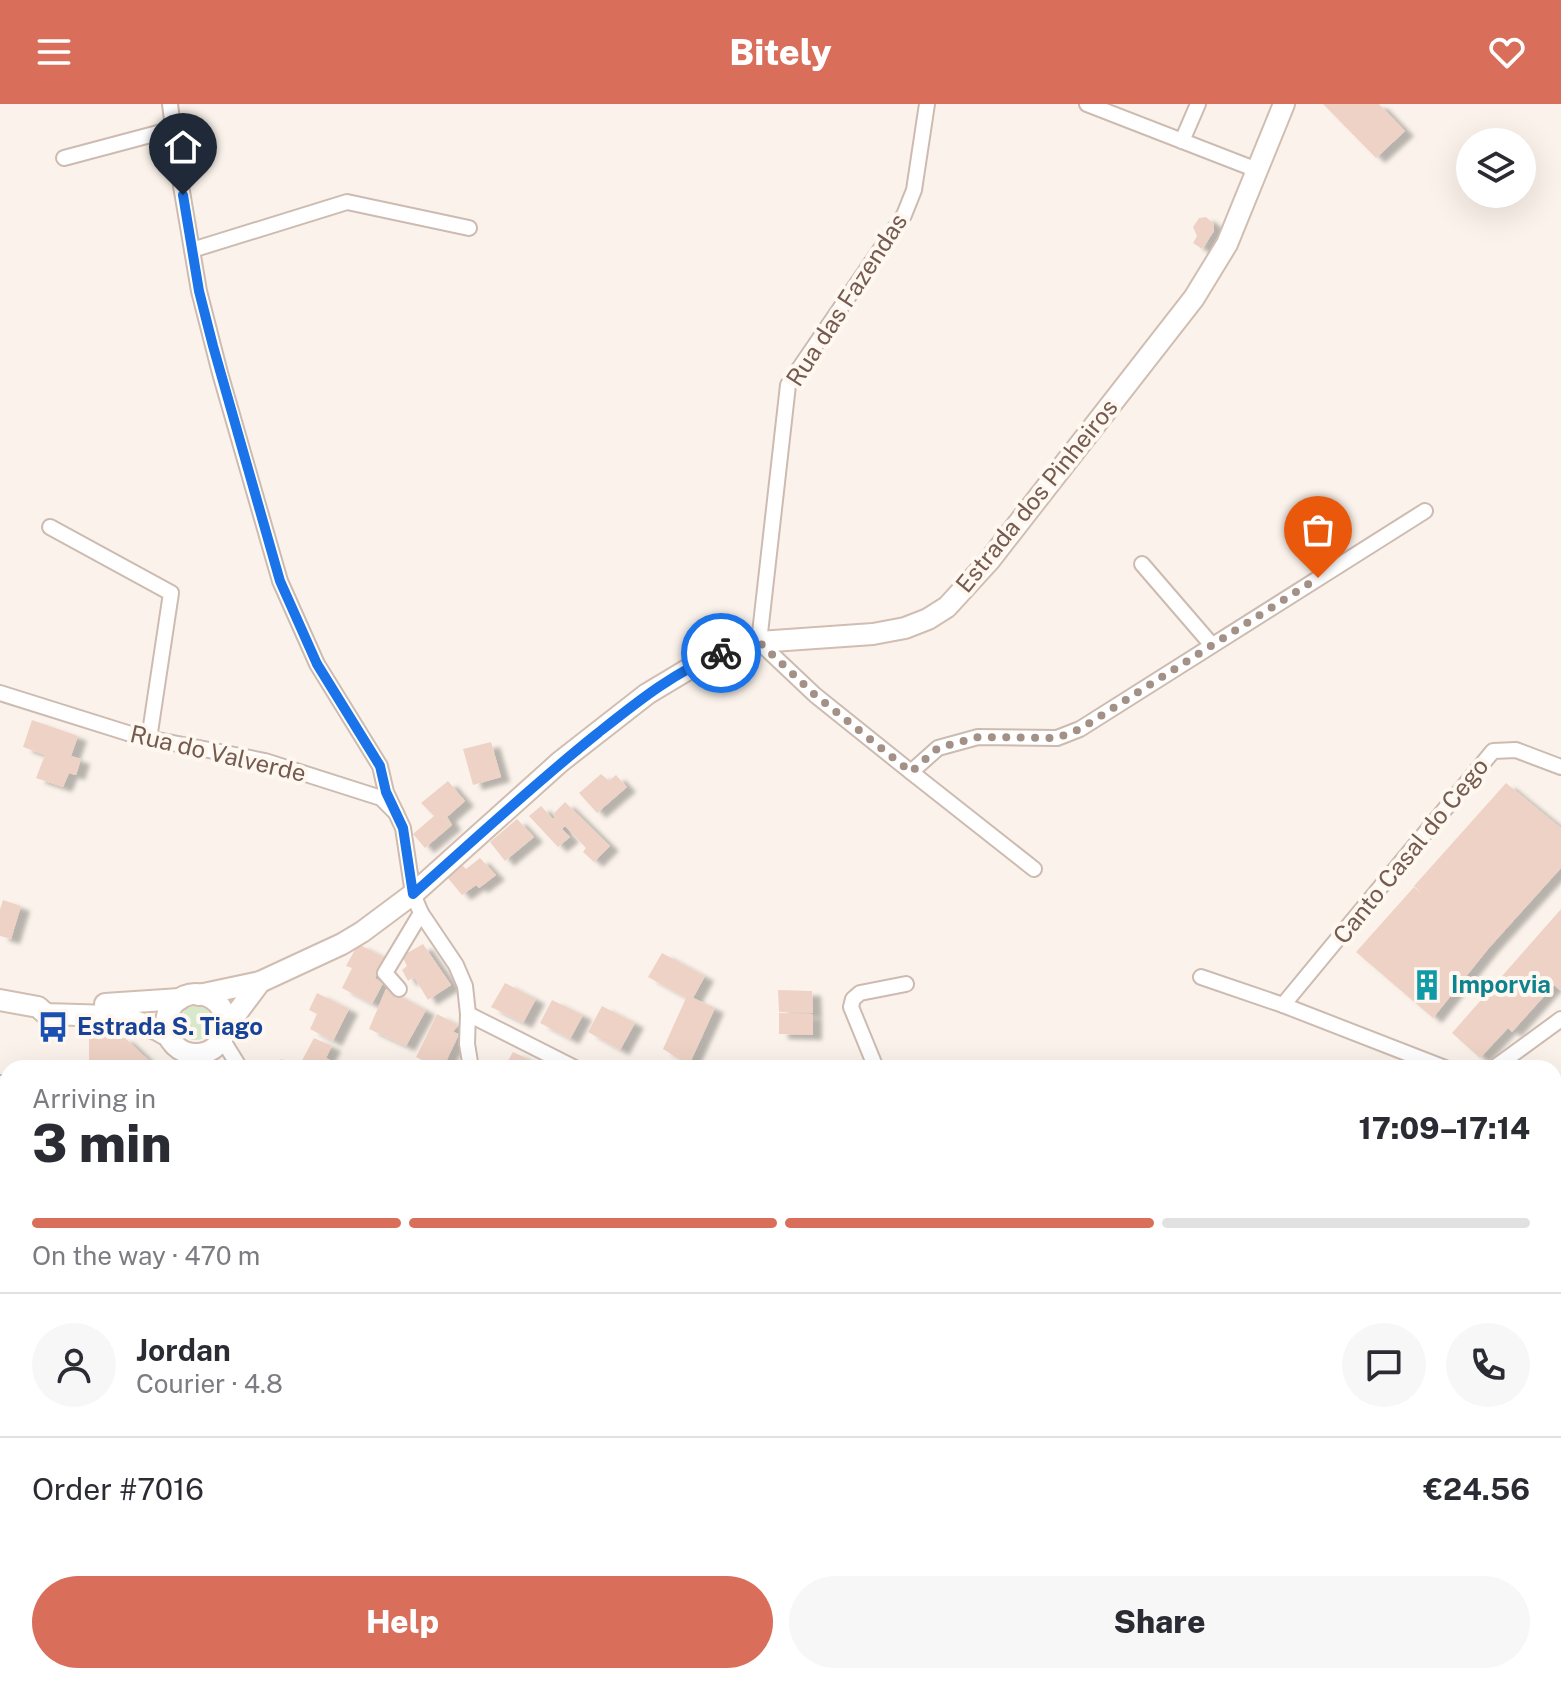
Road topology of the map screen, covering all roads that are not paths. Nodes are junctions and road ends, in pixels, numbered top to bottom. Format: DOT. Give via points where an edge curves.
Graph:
graph roads {
  1 [pos="170,104"];
  2 [pos="927,104"];
  3 [pos="1087,104"];
  4 [pos="1198,104"];
  5 [pos="1284,104"];
  6 [pos="173,129"];
  7 [pos="1182,141"];
  8 [pos="64,158"];
  9 [pos="1257,170"];
  10 [pos="469,228"];
  11 [pos="192,250"];
  12 [pos="1425,511"];
  13 [pos="50,527"];
  14 [pos="1142,564"];
  15 [pos="759,642"];
  16 [pos="1211,644"];
  17 [pos="0,693"];
  18 [pos="149,739"];
  19 [pos="1561,767"];
  20 [pos="911,772"];
  21 [pos="396,813"];
  22 [pos="1034,869"];
  23 [pos="417,904"];
  24 [pos="1201,977"];
  25 [pos="260,982"];
  26 [pos="906,984"];
  27 [pos="399,989"];
  28 [pos="190,997"];
  29 [pos="0,1000"];
  30 [pos="1283,1005"];
  31 [pos="38,1007"];
  32 [pos="1561,1019"];
  33 [pos="467,1022"];
  34 [pos="172,1042"];
  35 [pos="219,1046"];
  36 [pos="180,1060"];
  37 [pos="470,1060"];
  38 [pos="556,1060"];
  39 [pos="873,1060"];
  40 [pos="1424,1060"];
  41 [pos="1505,1060"];
  1 -- 6 [label="street"];
  2 -- 15 [label="street, Rua das Fazendas" via="914,190 904,215 788,385"];
  3 -- 7 [label="street"];
  4 -- 7 [label="street"];
  5 -- 9 [label="main road, Estrada dos Pinheiros"];
  6 -- 8 [label="street"];
  6 -- 11 [label="street"];
  7 -- 9 [label="street"];
  9 -- 15 [label="main road, Estrada dos Pinheiros" via="1227,244 1194,298 989,561 947,607 918,624 890,631"];
  10 -- 11 [label="street" via="347,202"];
  11 -- 21 [label="street" via="220,373 280,581 317,664 380,766"];
  12 -- 16 [label="street"];
  13 -- 18 [label="street" via="171,593"];
  14 -- 16 [label="street"];
  15 -- 20 [label="street"];
  15 -- 23 [label="main road, Estrada dos Pinheiros" via="713,657 647,694 560,762"];
  16 -- 20 [label="street" via="1080,729 1057,738 978,737 938,748"];
  17 -- 18 [label="street, Rua do Valverde"];
  18 -- 21 [label="street, Rua do Valverde" via="265,761 381,798"];
  19 -- 30 [label="street, Canto Casal do Cego" via="1516,750 1493,751"];
  20 -- 22 [label="street"];
  21 -- 23 [label="street"];
  23 -- 25 [label="main road, Estrada dos Pinheiros"];
  23 -- 27 [label="street" via="385,973"];
  23 -- 33 [label="street" via="465,986"];
  24 -- 30 [label="street"];
  25 -- 28 [label="main road, Estrada dos Pinheiros"];
  25 -- 35 [label="main road, Estrada dos Pinheiros"];
  26 -- 39 [label="street" via="853,999 851,1007"];
  28 -- 31 [label="main road, Estrada dos Pinheiros" via="131,1004 47,1002"];
  28 -- 34 [label="main road" via="174,1004 166,1019"];
  28 -- 35 [label="main road" via="209,997 222,1011"];
  29 -- 31 [label="main road"];
  30 -- 40 [label="street"];
  31 -- 34 [label="main road" via="46,1014 130,1018"];
  32 -- 41 [label="street"];
  33 -- 37 [label="street"];
  33 -- 38 [label="street"];
  34 -- 35 [label="main road" via="196,1054"];
  34 -- 36 [label="main road"];
}
